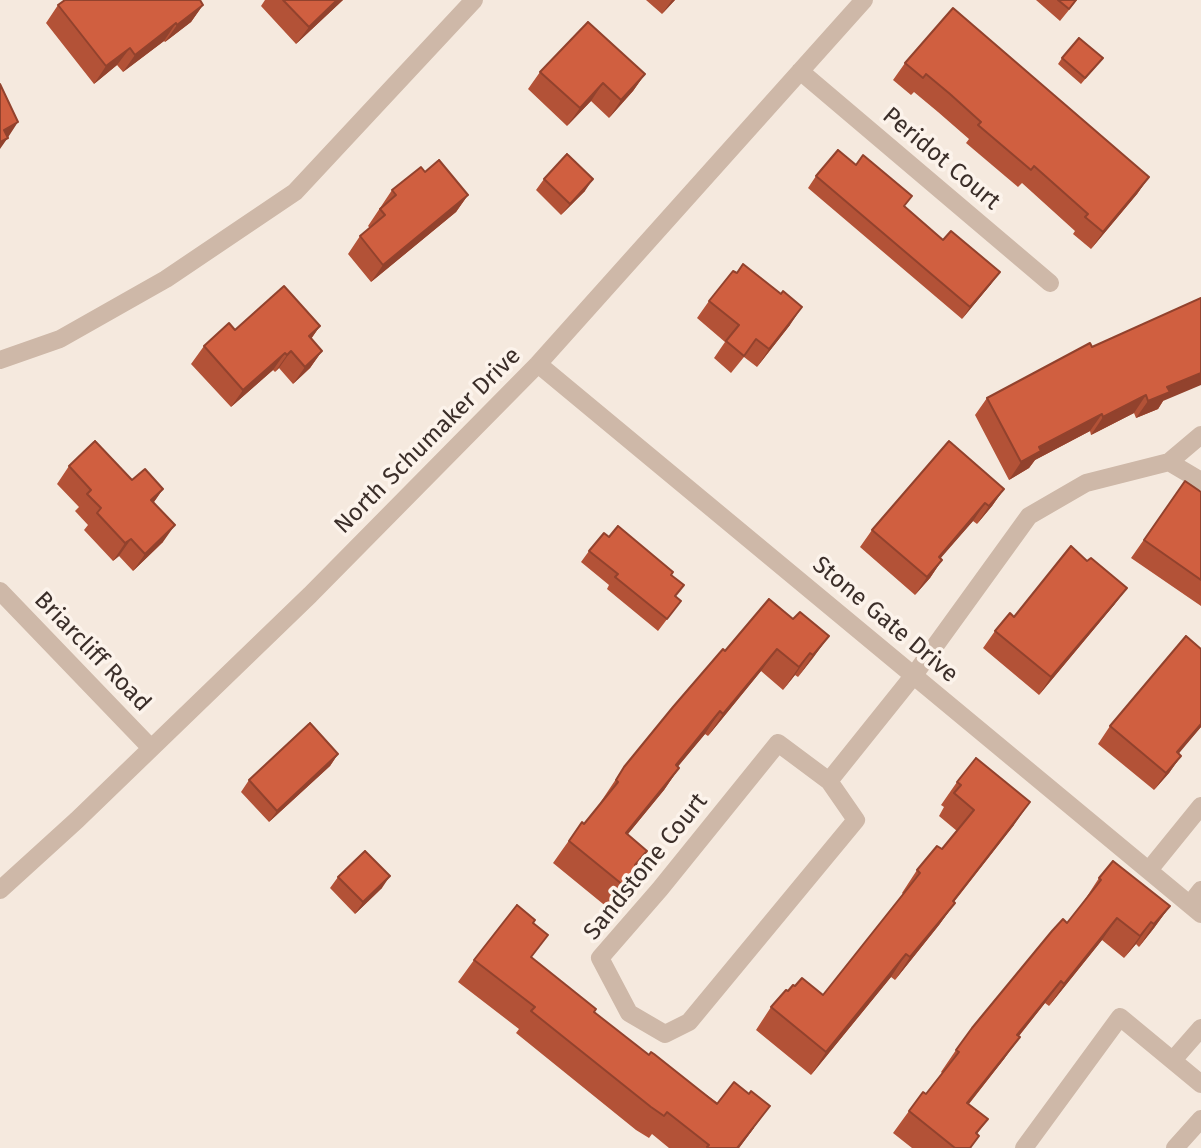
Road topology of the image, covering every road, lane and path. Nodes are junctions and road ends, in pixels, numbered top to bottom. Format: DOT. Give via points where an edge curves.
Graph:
graph roads {
  1 [pos="474,0"];
  2 [pos="863,0"];
  3 [pos="800,71"];
  4 [pos="1050,283"];
  5 [pos="0,360"];
  6 [pos="538,364"];
  7 [pos="1201,435"];
  8 [pos="1169,463"];
  9 [pos="1201,481"];
  10 [pos="0,591"];
  11 [pos="914,675"];
  12 [pos="149,747"];
  13 [pos="829,780"];
  14 [pos="1201,806"];
  15 [pos="1149,870"];
  16 [pos="0,890"];
  17 [pos="1201,890"];
  18 [pos="1195,909"];
  19 [pos="1201,1028"];
  20 [pos="1173,1060"];
  21 [pos="1201,1084"];
  22 [pos="1201,1119"];
  23 [pos="1024,1148"];
  24 [pos="1175,1148"];
  1 -- 5 [label="street" via="295,192 166,279 60,339"];
  2 -- 3 [label="street, North Schumaker Drive"];
  3 -- 4 [label="street, Peridot Court"];
  3 -- 6 [label="street, North Schumaker Drive"];
  6 -- 11 [label="street, Stone Gate Drive"];
  6 -- 12 [label="street, North Schumaker Drive" via="310,595"];
  7 -- 8 [label="street"];
  8 -- 9 [label="street"];
  8 -- 11 [label="street" via="1086,483 1029,516"];
  10 -- 12 [label="street, Briarcliff Road"];
  11 -- 13 [label="street"];
  11 -- 15 [label="street, Stone Gate Drive"];
  12 -- 16 [label="street, North Schumaker Drive"];
  13 -- 13 [label="street, Sandstone Court" via="778,743 600,958 629,1013 665,1034 689,1022 856,820"];
  14 -- 15 [label="street"];
  15 -- 18 [label="street, Stone Gate Drive"];
  17 -- 18 [label="street"];
  19 -- 20 [label="street"];
  20 -- 21 [label="street"];
  20 -- 23 [label="street" via="1120,1017"];
  22 -- 24 [label="street"];
}
